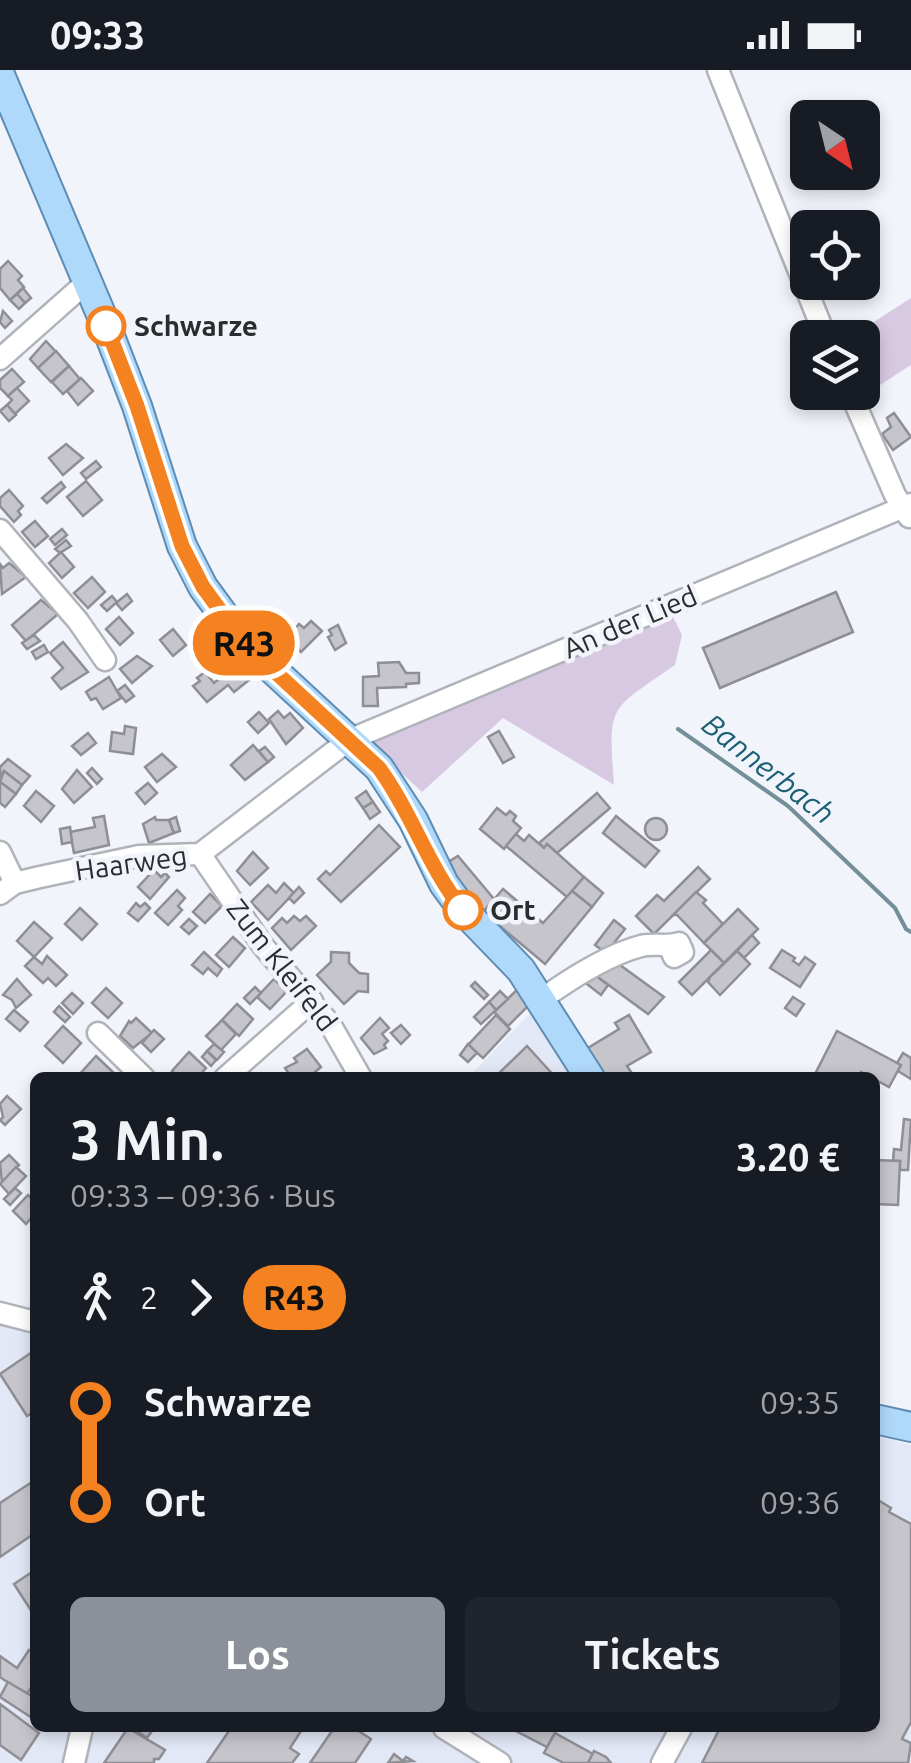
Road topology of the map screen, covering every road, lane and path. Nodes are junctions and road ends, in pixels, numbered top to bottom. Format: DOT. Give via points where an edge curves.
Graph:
graph roads {
  1 [pos="718,70"];
  2 [pos="0,75"];
  3 [pos="88,281"];
  4 [pos="819,320"];
  5 [pos="0,359"];
  6 [pos="859,410"];
  7 [pos="908,510"];
  8 [pos="0,530"];
  9 [pos="104,660"];
  10 [pos="349,740"];
  11 [pos="0,852"];
  12 [pos="200,854"];
  13 [pos="8,889"];
  14 [pos="670,948"];
  15 [pos="542,1000"];
  16 [pos="312,1001"];
  17 [pos="98,1033"];
  18 [pos="138,1072"];
  19 [pos="231,1072"];
  20 [pos="358,1072"];
  21 [pos="586,1072"];
  22 [pos="0,1313"];
  23 [pos="30,1321"];
  24 [pos="880,1420"];
  25 [pos="911,1428"];
  26 [pos="81,1732"];
  27 [pos="450,1732"];
  28 [pos="680,1732"];
  29 [pos="74,1763"];
  30 [pos="500,1763"];
  31 [pos="662,1763"];
  1 -- 4 [label="street"];
  2 -- 3 [label="main road"];
  3 -- 5 [label="street"];
  3 -- 10 [label="main road" via="182,546 203,587 244,643"];
  6 -- 7 [label="street"];
  7 -- 10 [label="street, An der Lied"];
  8 -- 9 [label="street"];
  10 -- 12 [label="street, Haarweg"];
  10 -- 15 [label="main road" via="397,792 454,898"];
  11 -- 13 [label="street"];
  12 -- 13 [label="street, Haarweg" via="139,856"];
  12 -- 16 [label="street, Zum Kleifeld" via="263,946"];
  14 -- 15 [label="street" via="647,944 619,953"];
  15 -- 21 [label="main road"];
  16 -- 19 [label="street"];
  16 -- 20 [label="street, Zum Kleifeld"];
  17 -- 18 [label="street"];
  22 -- 23 [label="street"];
  24 -- 25 [label="main road"];
  26 -- 29 [label="street"];
  27 -- 30 [label="street"];
  28 -- 31 [label="street"];
}
